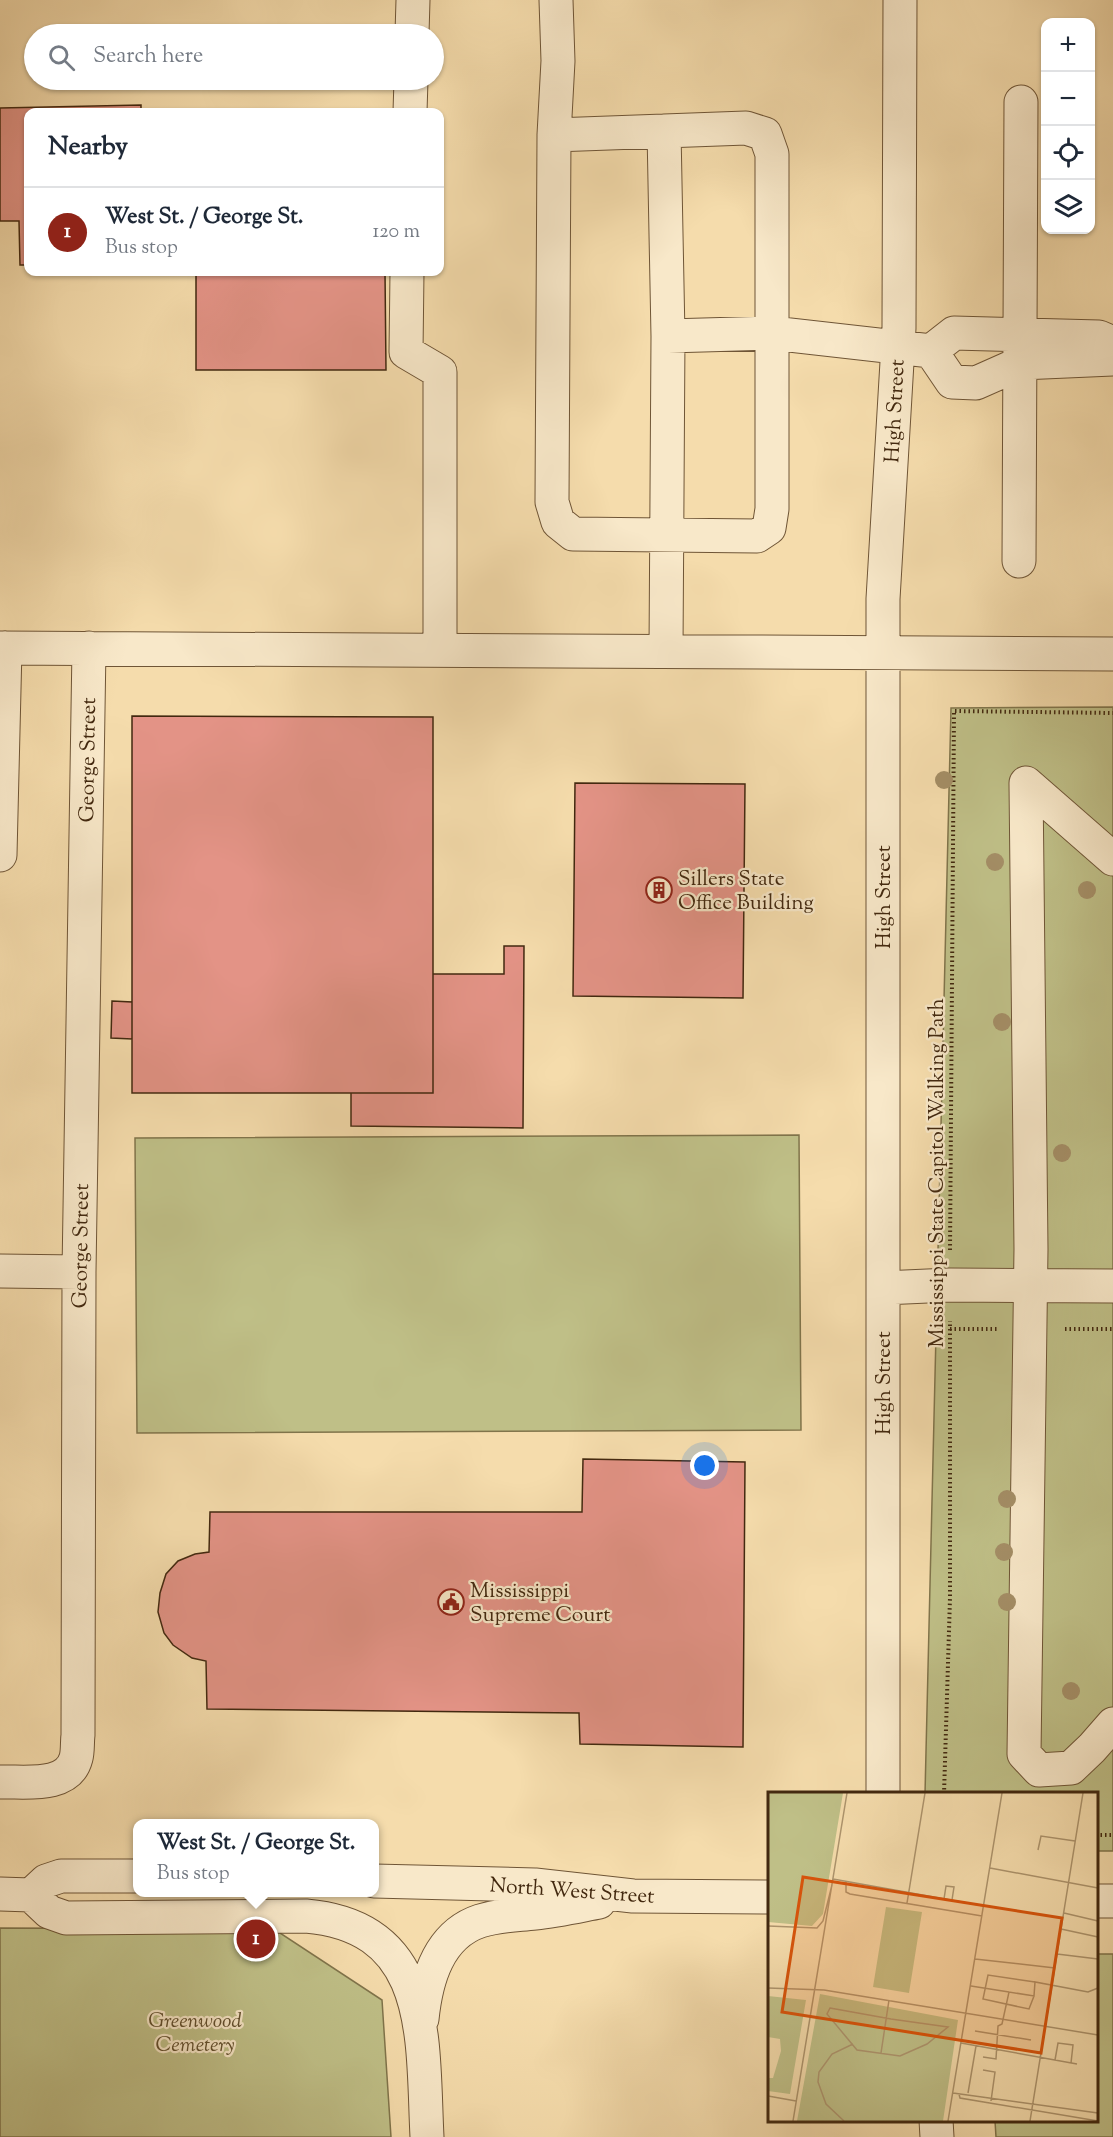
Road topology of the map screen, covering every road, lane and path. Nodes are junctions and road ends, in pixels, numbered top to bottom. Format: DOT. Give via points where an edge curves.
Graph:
graph roads {
  1 [pos="413,0"];
  2 [pos="556,0"];
  3 [pos="900,0"];
  4 [pos="412,24"];
  5 [pos="411,90"];
  6 [pos="1021,102"];
  7 [pos="410,108"];
  8 [pos="664,130"];
  9 [pos="554,135"];
  10 [pos="407,276"];
  11 [pos="772,333"];
  12 [pos="668,336"];
  13 [pos="1113,343"];
  14 [pos="898,346"];
  15 [pos="1021,349"];
  16 [pos="931,351"];
  17 [pos="1113,359"];
  18 [pos="668,536"];
  19 [pos="1019,561"];
  20 [pos="3,648"];
  21 [pos="88,648"];
  22 [pos="440,650"];
  23 [pos="666,651"];
  24 [pos="883,652"];
  25 [pos="1113,654"];
  26 [pos="1113,713"];
  27 [pos="0,855"];
  28 [pos="1113,859"];
  29 [pos="0,1271"];
  30 [pos="79,1272"];
  31 [pos="950,1285"];
  32 [pos="1031,1286"];
  33 [pos="1113,1286"];
  34 [pos="883,1288"];
  35 [pos="1113,1724"];
  36 [pos="0,1782"];
  37 [pos="883,1792"];
  38 [pos="944,1792"];
  39 [pos="133,1876"];
  40 [pos="379,1881"];
  41 [pos="16,1894"];
  42 [pos="633,1896"];
  43 [pos="768,1897"];
  44 [pos="422,2028"];
  45 [pos="936,2122"];
  46 [pos="427,2137"];
  47 [pos="937,2137"];
  1 -- 4 [label="street"];
  2 -- 9 [label="street"];
  3 -- 14 [label="street, High Street"];
  5 -- 7 [label="street"];
  6 -- 15 [label="street"];
  8 -- 9 [label="street"];
  8 -- 11 [label="street" via="746,128 765,134 772,154"];
  8 -- 12 [label="street"];
  9 -- 18 [label="street" via="552,502 558,522 573,534"];
  10 -- 22 [label="street" via="406,352 440,372"];
  11 -- 12 [label="street"];
  11 -- 14 [label="street"];
  11 -- 18 [label="street" via="769,528 757,536"];
  12 -- 18 [label="street"];
  13 -- 15 [label="street" via="1099,337"];
  14 -- 16 [label="street"];
  14 -- 24 [label="street, High Street"];
  15 -- 16 [label="street" via="954,333"];
  15 -- 16 [label="street" via="976,383 952,382"];
  15 -- 17 [label="street"];
  15 -- 19 [label="street"];
  18 -- 23 [label="street"];
  20 -- 21 [label="street"];
  20 -- 27 [label="street"];
  21 -- 22 [label="street"];
  21 -- 30 [label="street, George Street"];
  22 -- 23 [label="street"];
  23 -- 24 [label="street"];
  24 -- 25 [label="street"];
  24 -- 34 [label="street, High Street"];
  26 -- 31 [label="path, Mississippi State Capitol Walking Path" via="954,711"];
  28 -- 32 [label="street" via="1026,783"];
  29 -- 30 [label="street"];
  30 -- 36 [label="street, George Street" via="75,1760 65,1775 48,1781"];
  31 -- 32 [label="street"];
  31 -- 34 [label="street"];
  31 -- 38 [label="path, Mississippi State Capitol Walking Path" via="950,1598"];
  32 -- 33 [label="street"];
  32 -- 35 [label="street" via="1024,1754 1039,1770 1071,1768"];
  34 -- 37 [label="street, High Street"];
  39 -- 41 [label="street" via="61,1876"];
  40 -- 42 [label="street, North West Street" via="535,1885"];
  41 -- 44 [label="street" via="66,1918 306,1916 350,1924 374,1938 392,1956 416,2001"];
  42 -- 43 [label="street, North West Street"];
  42 -- 44 [label="street" via="502,1916 478,1922 457,1934 442,1949 433,1969 425,1995"];
  44 -- 46 [label="street"];
  45 -- 47 [label="street"];
}
